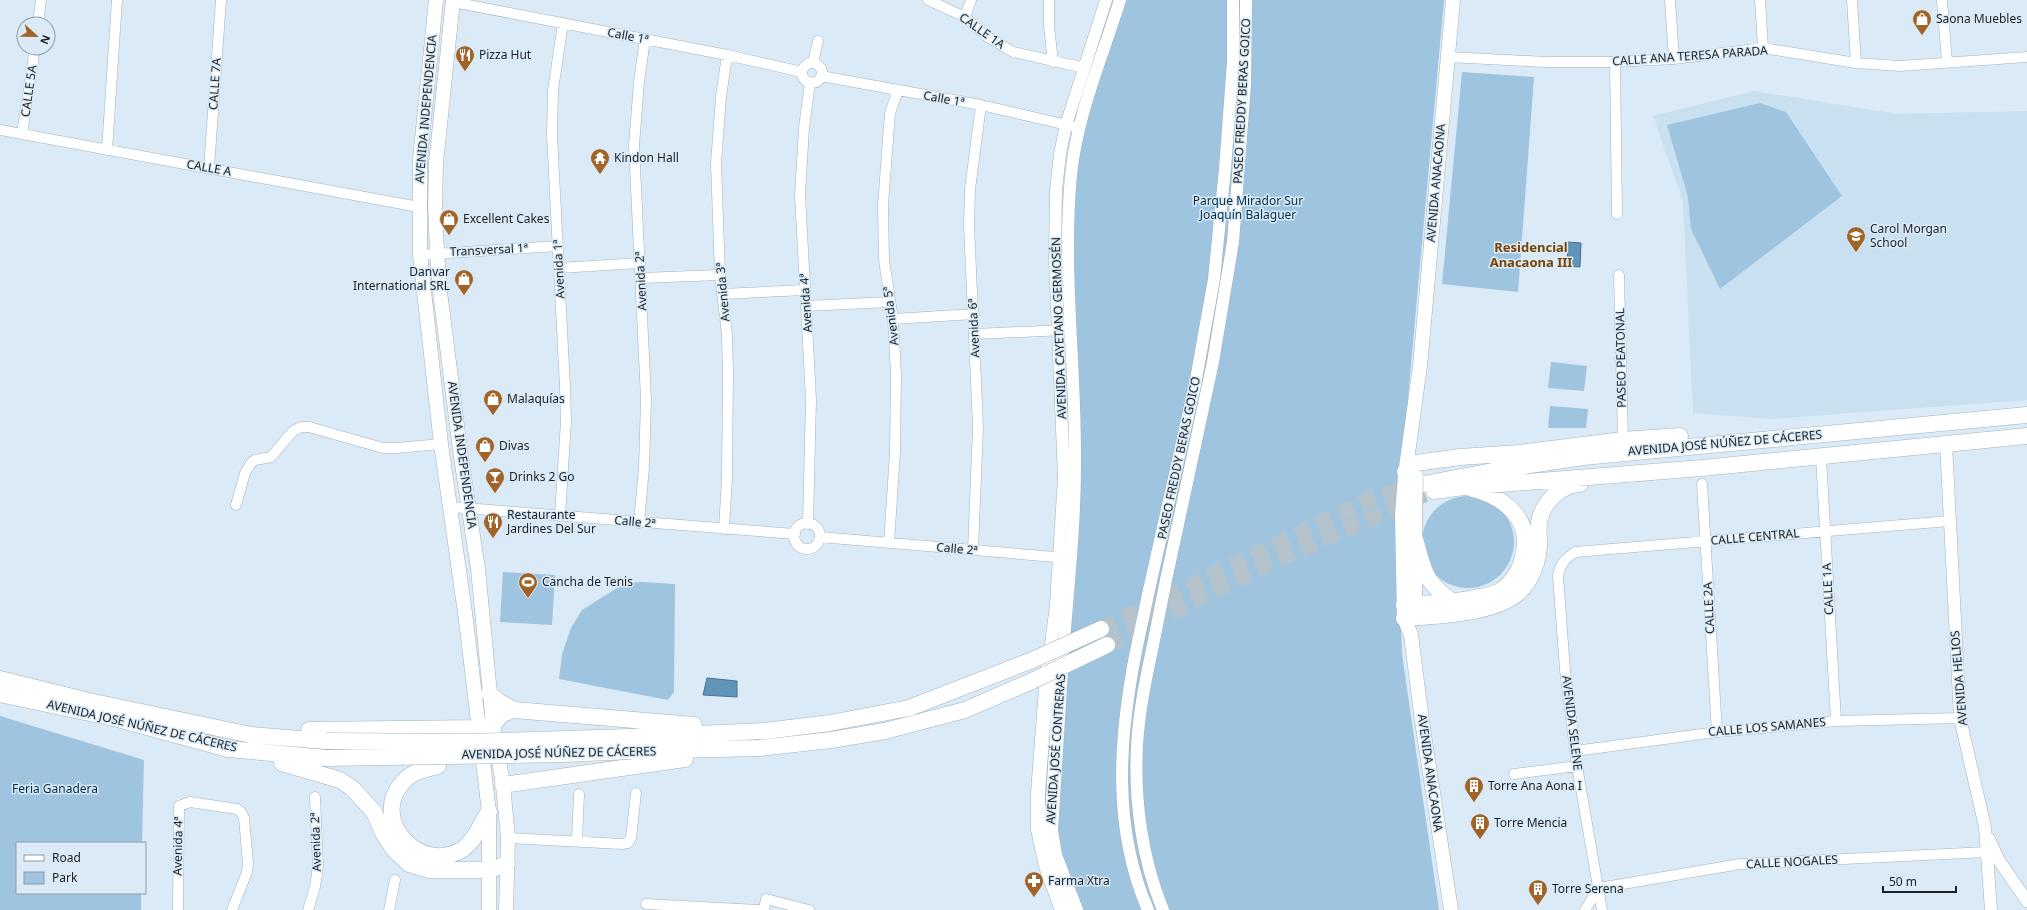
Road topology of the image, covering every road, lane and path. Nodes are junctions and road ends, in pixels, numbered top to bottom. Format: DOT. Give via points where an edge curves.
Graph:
graph roads {
  1 [pos="41,0"];
  2 [pos="117,0"];
  3 [pos="221,0"];
  4 [pos="436,0"];
  5 [pos="928,0"];
  6 [pos="971,0"];
  7 [pos="1049,0"];
  8 [pos="1106,0"];
  9 [pos="1120,0"];
  10 [pos="1233,0"];
  11 [pos="1246,0"];
  12 [pos="1453,0"];
  13 [pos="1670,0"];
  14 [pos="1760,0"];
  15 [pos="1852,0"];
  16 [pos="1942,0"];
  17 [pos="453,1"];
  18 [pos="39,16"];
  19 [pos="964,17"];
  20 [pos="563,23"];
  21 [pos="645,39"];
  22 [pos="818,41"];
  23 [pos="1763,48"];
  24 [pos="727,55"];
  25 [pos="34,56"];
  26 [pos="1448,57"];
  27 [pos="2027,57"];
  28 [pos="1674,59"];
  29 [pos="1053,62"];
  30 [pos="1615,62"];
  31 [pos="1947,62"];
  32 [pos="813,63"];
  33 [pos="1856,63"];
  34 [pos="1084,68"];
  35 [pos="802,72"];
  36 [pos="821,76"];
  37 [pos="810,82"];
  38 [pos="898,90"];
  39 [pos="981,105"];
  40 [pos="1066,125"];
  41 [pos="1080,128"];
  42 [pos="0,130"];
  43 [pos="22,134"];
  44 [pos="107,150"];
  45 [pos="209,168"];
  46 [pos="419,207"];
  47 [pos="1617,214"];
  48 [pos="557,246"];
  49 [pos="437,254"];
  50 [pos="420,255"];
  51 [pos="640,264"];
  52 [pos="558,268"];
  53 [pos="720,275"];
  54 [pos="1619,275"];
  55 [pos="641,278"];
  56 [pos="805,290"];
  57 [pos="722,294"];
  58 [pos="889,302"];
  59 [pos="806,306"];
  60 [pos="974,314"];
  61 [pos="893,319"];
  62 [pos="1058,330"];
  63 [pos="1070,330"];
  64 [pos="975,334"];
  65 [pos="2027,415"];
  66 [pos="1913,426"];
  67 [pos="1890,428"];
  68 [pos="2027,436"];
  69 [pos="1792,437"];
  70 [pos="1623,440"];
  71 [pos="441,444"];
  72 [pos="1946,444"];
  73 [pos="1915,447"];
  74 [pos="1891,449"];
  75 [pos="1821,457"];
  76 [pos="1796,459"];
  77 [pos="1642,472"];
  78 [pos="1416,477"];
  79 [pos="1702,484"];
  80 [pos="1464,487"];
  81 [pos="236,504"];
  82 [pos="451,507"];
  83 [pos="468,509"];
  84 [pos="560,516"];
  85 [pos="1408,516"];
  86 [pos="1949,520"];
  87 [pos="639,522"];
  88 [pos="808,524"];
  89 [pos="724,529"];
  90 [pos="1825,532"];
  91 [pos="794,534"];
  92 [pos="820,537"];
  93 [pos="1416,539"];
  94 [pos="1705,542"];
  95 [pos="889,543"];
  96 [pos="973,550"];
  97 [pos="1065,558"];
  98 [pos="1564,560"];
  99 [pos="1454,603"];
  100 [pos="482,611"];
  101 [pos="1409,611"];
  102 [pos="465,613"];
  103 [pos="1101,629"];
  104 [pos="1107,645"];
  105 [pos="1062,655"];
  106 [pos="1048,662"];
  107 [pos="0,679"];
  108 [pos="489,693"];
  109 [pos="0,694"];
  110 [pos="514,710"];
  111 [pos="1960,718"];
  112 [pos="1836,721"];
  113 [pos="486,726"];
  114 [pos="229,731"];
  115 [pos="765,731"];
  116 [pos="1717,732"];
  117 [pos="630,744"];
  118 [pos="760,748"];
  119 [pos="228,749"];
  120 [pos="1575,751"];
  121 [pos="564,754"];
  122 [pos="1577,766"];
  123 [pos="1514,774"];
  124 [pos="503,785"];
  125 [pos="636,793"];
  126 [pos="579,794"];
  127 [pos="315,798"];
  128 [pos="489,812"];
  129 [pos="1985,827"];
  130 [pos="508,838"];
  131 [pos="576,841"];
  132 [pos="1987,852"];
  133 [pos="507,864"];
  134 [pos="490,870"];
  135 [pos="395,880"];
  136 [pos="1599,888"];
  137 [pos="2027,901"];
  138 [pos="646,904"];
  139 [pos="178,910"];
  140 [pos="232,910"];
  141 [pos="308,910"];
  142 [pos="389,910"];
  143 [pos="489,910"];
  144 [pos="506,910"];
  145 [pos="758,910"];
  146 [pos="764,910"];
  147 [pos="809,910"];
  148 [pos="1062,910"];
  149 [pos="1076,910"];
  150 [pos="1148,910"];
  151 [pos="1163,910"];
  152 [pos="1451,910"];
  153 [pos="1585,910"];
  154 [pos="1602,910"];
  155 [pos="1991,910"];
  1 -- 18 [label="street"];
  2 -- 44 [label="street"];
  3 -- 45 [label="street, CALLE 7A"];
  4 -- 46 [label="main road, AVENIDA INDEPENDENCIA" via="420,159"];
  5 -- 19 [label="street, CALLE 1A"];
  6 -- 19 [label="street"];
  7 -- 29 [label="street"];
  8 -- 34 [label="street, AVENIDA CAYETANO GERMOSÉN"];
  9 -- 41 [label="street, AVENIDA CAYETANO GERMOSÉN"];
  10 -- 150 [label="street, PASEO FREDDY BERAS GOICO, bridge" via="1232,84 1214,279 1195,385 1136,651 1126,708 1121,788 1127,845"];
  11 -- 151 [label="street, PASEO FREDDY BERAS GOICO, bridge" via="1245,84 1232,249 1213,362 1143,696 1138,738 1136,787 1154,888"];
  12 -- 26 [label="main road, AVENIDA ANACAONA"];
  13 -- 28 [label="street"];
  14 -- 23 [label="street"];
  15 -- 33 [label="street"];
  16 -- 31 [label="street"];
  17 -- 20 [label="street, Calle 1ª"];
  17 -- 49 [label="main road, AVENIDA INDEPENDENCIA" via="436,163"];
  19 -- 29 [label="street, CALLE 1A" via="986,36 1013,52"];
  20 -- 21 [label="street, Calle 1ª"];
  20 -- 48 [label="street, Avenida 1ª" via="552,112"];
  21 -- 24 [label="street, Calle 1ª"];
  21 -- 51 [label="street, Avenida 2ª" via="634,145"];
  22 -- 32 [label="street"];
  23 -- 28 [label="street, CALLE ANA TERESA PARADA"];
  23 -- 33 [label="street, CALLE ANA TERESA PARADA"];
  24 -- 35 [label="street, Calle 1ª"];
  24 -- 53 [label="street, Avenida 3ª" via="716,163"];
  25 -- 43 [label="street, CALLE 5A"];
  26 -- 30 [label="street, CALLE ANA TERESA PARADA" via="1546,62"];
  26 -- 78 [label="main road, AVENIDA ANACAONA" via="1420,366"];
  27 -- 31 [label="street, CALLE ANA TERESA PARADA"];
  28 -- 30 [label="street, CALLE ANA TERESA PARADA"];
  29 -- 34 [label="street, CALLE 1A"];
  30 -- 47 [label="street"];
  31 -- 33 [label="street, CALLE ANA TERESA PARADA" via="1900,66"];
  32 -- 35 [label="street" via="807,64"];
  32 -- 36 [label="street" via="820,67"];
  34 -- 40 [label="street, AVENIDA CAYETANO GERMOSÉN"];
  35 -- 37 [label="street" via="803,77"];
  36 -- 37 [label="street" via="815,82"];
  36 -- 38 [label="street, Calle 1ª"];
  37 -- 56 [label="street, Avenida 4ª" via="800,195"];
  38 -- 39 [label="street, Calle 1ª"];
  38 -- 58 [label="street, Avenida 5ª" via="890,113 883,205 884,260"];
  39 -- 40 [label="street, Calle 1ª"];
  39 -- 60 [label="street, Avenida 6ª" via="970,189 969,225"];
  40 -- 41 [label="street, Calle 1ª"];
  40 -- 62 [label="street, AVENIDA CAYETANO GERMOSÉN" via="1056,190"];
  41 -- 63 [label="street, AVENIDA CAYETANO GERMOSÉN" via="1071,175 1068,219"];
  42 -- 43 [label="street, CALLE A"];
  43 -- 44 [label="street, CALLE A"];
  44 -- 45 [label="street, CALLE A"];
  45 -- 46 [label="street, CALLE A"];
  46 -- 50 [label="main road, AVENIDA INDEPENDENCIA"];
  48 -- 49 [label="street, Transversal 1ª"];
  48 -- 52 [label="street, Avenida 1ª"];
  49 -- 50 [label="street, Transversal 1ª"];
  49 -- 83 [label="main road, AVENIDA INDEPENDENCIA"];
  50 -- 71 [label="main road, AVENIDA INDEPENDENCIA"];
  51 -- 52 [label="street"];
  51 -- 55 [label="street, Avenida 2ª"];
  52 -- 84 [label="street, Avenida 1ª" via="566,421"];
  53 -- 55 [label="street"];
  53 -- 57 [label="street, Avenida 3ª"];
  54 -- 70 [label="street, PASEO PEATONAL"];
  55 -- 87 [label="street, Avenida 2ª" via="646,399"];
  56 -- 57 [label="street"];
  56 -- 59 [label="street, Avenida 4ª"];
  57 -- 89 [label="street, Avenida 3ª" via="727,335 728,407"];
  58 -- 59 [label="street"];
  58 -- 61 [label="street, Avenida 5ª"];
  59 -- 88 [label="street, Avenida 4ª" via="812,432"];
  60 -- 61 [label="street"];
  60 -- 64 [label="street, Avenida 6ª"];
  61 -- 95 [label="street, Avenida 5ª" via="897,414"];
  62 -- 63 [label="street"];
  62 -- 64 [label="street"];
  62 -- 97 [label="street, AVENIDA CAYETANO GERMOSÉN"];
  63 -- 97 [label="street, AVENIDA CAYETANO GERMOSÉN" via="1075,463"];
  64 -- 96 [label="street, Avenida 6ª" via="978,434"];
  65 -- 66 [label="main road, AVENIDA JOSÉ NÚÑEZ DE CÁCERES"];
  66 -- 67 [label="main road, AVENIDA JOSÉ NÚÑEZ DE CÁCERES"];
  66 -- 73 [label="main road"];
  67 -- 69 [label="main road, AVENIDA JOSÉ NÚÑEZ DE CÁCERES"];
  67 -- 74 [label="main road"];
  68 -- 72 [label="main road, AVENIDA JOSÉ NÚÑEZ DE CÁCERES"];
  69 -- 70 [label="main road" via="1754,434"];
  69 -- 76 [label="main road"];
  69 -- 78 [label="main road, AVENIDA JOSÉ NÚÑEZ DE CÁCERES" via="1583,457 1496,470"];
  70 -- 78 [label="main road" via="1519,453 1460,457"];
  71 -- 81 [label="street" via="382,448 309,427 301,427 293,431 271,457 254,460 251,463 245,473"];
  71 -- 82 [label="main road, AVENIDA INDEPENDENCIA"];
  72 -- 73 [label="main road, AVENIDA JOSÉ NÚÑEZ DE CÁCERES"];
  72 -- 86 [label="street, AVENIDA HELIOS"];
  73 -- 74 [label="main road, AVENIDA JOSÉ NÚÑEZ DE CÁCERES"];
  74 -- 75 [label="main road, AVENIDA JOSÉ NÚÑEZ DE CÁCERES"];
  75 -- 76 [label="main road, AVENIDA JOSÉ NÚÑEZ DE CÁCERES"];
  75 -- 90 [label="street, CALLE 1A"];
  76 -- 77 [label="main road, AVENIDA JOSÉ NÚÑEZ DE CÁCERES"];
  77 -- 80 [label="main road, AVENIDA JOSÉ NÚÑEZ DE CÁCERES"];
  77 -- 101 [label="main road" via="1608,482 1573,484 1556,493 1541,514 1539,546 1533,572 1527,585 1517,594 1488,608"];
  78 -- 80 [label="main road, AVENIDA JOSÉ NÚÑEZ DE CÁCERES"];
  78 -- 85 [label="main road, AVENIDA ANACAONA, bridge"];
  79 -- 94 [label="street, CALLE 2A"];
  80 -- 99 [label="main road" via="1500,499 1513,511 1522,525 1525,541 1522,560 1514,579 1499,592"];
  82 -- 83 [label="street, Calle 2ª"];
  82 -- 102 [label="main road, AVENIDA INDEPENDENCIA"];
  83 -- 84 [label="street, Calle 2ª"];
  83 -- 100 [label="main road, AVENIDA INDEPENDENCIA"];
  84 -- 87 [label="street, Calle 2ª"];
  85 -- 93 [label="main road, AVENIDA ANACAONA"];
  85 -- 101 [label="main road, AVENIDA ANACAONA" via="1401,541"];
  86 -- 90 [label="street, CALLE CENTRAL"];
  86 -- 111 [label="street, AVENIDA HELIOS"];
  87 -- 89 [label="street, Calle 2ª"];
  88 -- 91 [label="street" via="802,524"];
  88 -- 92 [label="street" via="815,526"];
  89 -- 91 [label="street, Calle 2ª"];
  90 -- 94 [label="street, CALLE CENTRAL"];
  90 -- 112 [label="street, CALLE 1A"];
  91 -- 92 [label="street" via="798,544 806,548 816,545"];
  92 -- 95 [label="street, Calle 2ª"];
  93 -- 99 [label="main road" via="1429,581"];
  93 -- 101 [label="main road, AVENIDA ANACAONA"];
  94 -- 98 [label="street, CALLE CENTRAL" via="1575,552"];
  94 -- 116 [label="street, CALLE 2A"];
  95 -- 96 [label="street, Calle 2ª"];
  96 -- 97 [label="street, Calle 2ª"];
  97 -- 105 [label="street, AVENIDA CAYETANO GERMOSÉN"];
  97 -- 106 [label="street, AVENIDA CAYETANO GERMOSÉN"];
  98 -- 120 [label="street, AVENIDA SELENE" via="1558,576 1565,670"];
  99 -- 101 [label="main road"];
  100 -- 102 [label="main road"];
  100 -- 108 [label="main road, AVENIDA INDEPENDENCIA"];
  101 -- 152 [label="main road, AVENIDA ANACAONA" via="1427,758"];
  102 -- 113 [label="main road, AVENIDA INDEPENDENCIA"];
  103 -- 115 [label="main road, AVENIDA JOSÉ NÚÑEZ DE CÁCERES, bridge" via="1030,661 909,708"];
  104 -- 118 [label="main road, AVENIDA JOSÉ NÚÑEZ DE CÁCERES, bridge" via="965,710 885,731"];
  105 -- 149 [label="main road, AVENIDA JOSÉ CONTRERAS" via="1051,830 1055,855"];
  106 -- 148 [label="main road, AVENIDA JOSÉ CONTRERAS" via="1038,793 1038,829 1046,866"];
  107 -- 114 [label="main road, AVENIDA JOSÉ NÚÑEZ DE CÁCERES"];
  108 -- 110 [label="main road" via="498,702"];
  108 -- 113 [label="main road, AVENIDA INDEPENDENCIA"];
  109 -- 119 [label="main road, AVENIDA JOSÉ NÚÑEZ DE CÁCERES" via="118,719"];
  110 -- 113 [label="main road" via="502,714"];
  110 -- 115 [label="main road"];
  111 -- 112 [label="street, CALLE LOS SAMANES"];
  111 -- 129 [label="street, AVENIDA HELIOS"];
  112 -- 116 [label="street, CALLE LOS SAMANES"];
  113 -- 114 [label="main road" via="351,731"];
  113 -- 124 [label="main road, AVENIDA INDEPENDENCIA"];
  113 -- 128 [label="main road, AVENIDA INDEPENDENCIA"];
  114 -- 117 [label="main road, AVENIDA JOSÉ NÚÑEZ DE CÁCERES, bridge" via="326,741"];
  115 -- 117 [label="main road, AVENIDA JOSÉ NÚÑEZ DE CÁCERES"];
  116 -- 120 [label="street, CALLE LOS SAMANES"];
  117 -- 118 [label="main road, AVENIDA JOSÉ NÚÑEZ DE CÁCERES"];
  117 -- 121 [label="main road, AVENIDA JOSÉ NÚÑEZ DE CÁCERES, bridge"];
  118 -- 124 [label="main road"];
  119 -- 121 [label="main road, AVENIDA JOSÉ NÚÑEZ DE CÁCERES, bridge" via="326,758"];
  119 -- 134 [label="main road" via="340,780 364,799 374,812 394,850 409,864 429,870"];
  120 -- 122 [label="street, AVENIDA SELENE"];
  121 -- 128 [label="main road, bridge" via="438,766 423,770 403,782 396,793 393,821 402,839 410,846 429,856 452,855 473,839"];
  122 -- 123 [label="street"];
  122 -- 136 [label="street, AVENIDA SELENE"];
  124 -- 130 [label="main road, AVENIDA INDEPENDENCIA"];
  125 -- 131 [label="street" via="631,838 628,842 622,844"];
  126 -- 131 [label="street"];
  127 -- 141 [label="street, Avenida 2ª" via="317,876"];
  128 -- 134 [label="main road, AVENIDA INDEPENDENCIA"];
  129 -- 132 [label="street, AVENIDA HELIOS"];
  129 -- 137 [label="street" via="1998,859"];
  130 -- 131 [label="street"];
  130 -- 133 [label="main road, AVENIDA INDEPENDENCIA"];
  132 -- 136 [label="street, CALLE NOGALES" via="1740,864"];
  132 -- 155 [label="street, AVENIDA HELIOS"];
  133 -- 134 [label="main road"];
  133 -- 144 [label="main road, AVENIDA INDEPENDENCIA"];
  134 -- 143 [label="main road, AVENIDA INDEPENDENCIA"];
  135 -- 142 [label="street"];
  136 -- 153 [label="street"];
  136 -- 154 [label="street, AVENIDA SELENE"];
  138 -- 145 [label="street"];
  139 -- 140 [label="street, Avenida 4ª" via="179,806 190,802 237,809 244,818 247,872"];
  146 -- 147 [label="street" via="766,899"];
}
